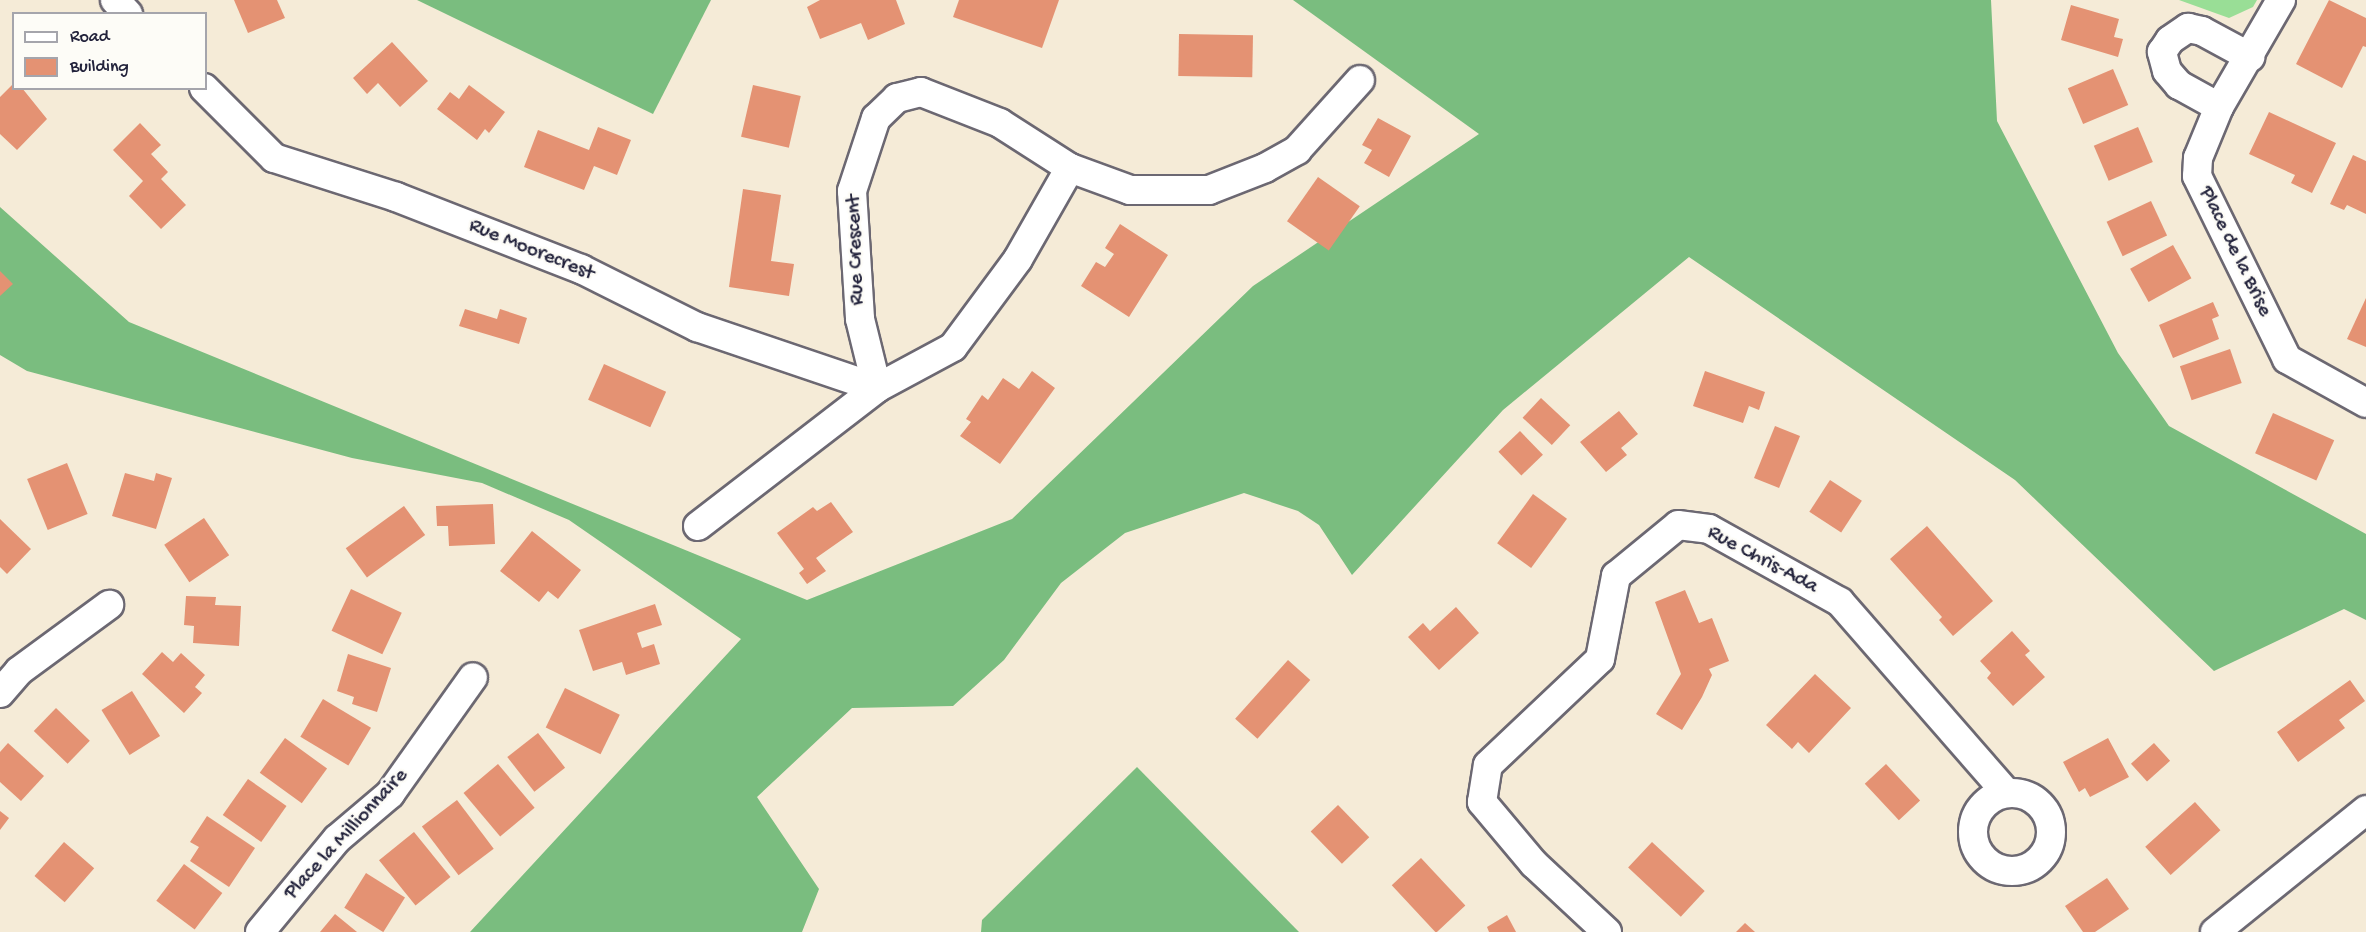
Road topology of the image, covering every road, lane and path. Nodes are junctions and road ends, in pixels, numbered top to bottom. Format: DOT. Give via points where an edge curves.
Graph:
graph roads {
  1 [pos="114,0"];
  2 [pos="2281,0"];
  3 [pos="126,12"];
  4 [pos="2250,57"];
  5 [pos="1360,80"];
  6 [pos="206,90"];
  7 [pos="2219,106"];
  8 [pos="1070,168"];
  9 [pos="877,388"];
  10 [pos="2366,404"];
  11 [pos="698,525"];
  12 [pos="109,605"];
  13 [pos="473,677"];
  14 [pos="0,693"];
  15 [pos="2006,792"];
  16 [pos="2366,810"];
  17 [pos="260,932"];
  18 [pos="1607,932"];
  19 [pos="2215,932"];
  1 -- 3 [label="street"];
  2 -- 4 [label="street, Place de la Brise"];
  4 -- 7 [label="street, Place de la Brise"];
  4 -- 7 [label="street" via="2202,31 2188,28 2170,40 2162,52 2167,71 2180,85"];
  5 -- 8 [label="street, Rue Crescent" via="1297,150 1265,168 1209,190 1130,190"];
  6 -- 9 [label="street, Rue Moorecrest" via="274,158 396,197 581,268 697,327"];
  7 -- 10 [label="street, Place de la Brise" via="2198,158 2197,176 2275,335 2287,359 2301,370"];
  8 -- 9 [label="street" via="1018,259 953,347"];
  8 -- 9 [label="street, Rue Crescent" via="1000,123 921,92 897,98 876,118 852,191 860,319"];
  9 -- 11 [label="street"];
  12 -- 14 [label="street" via="19,670"];
  13 -- 17 [label="street, Place la Millionnaire" via="390,794 337,839"];
  15 -- 18 [label="street, Rue Chris-Ada" via="1840,602 1710,529 1678,525 1616,576 1600,658 1488,765 1482,802 1534,864"];
  16 -- 19 [label="street"];
}
